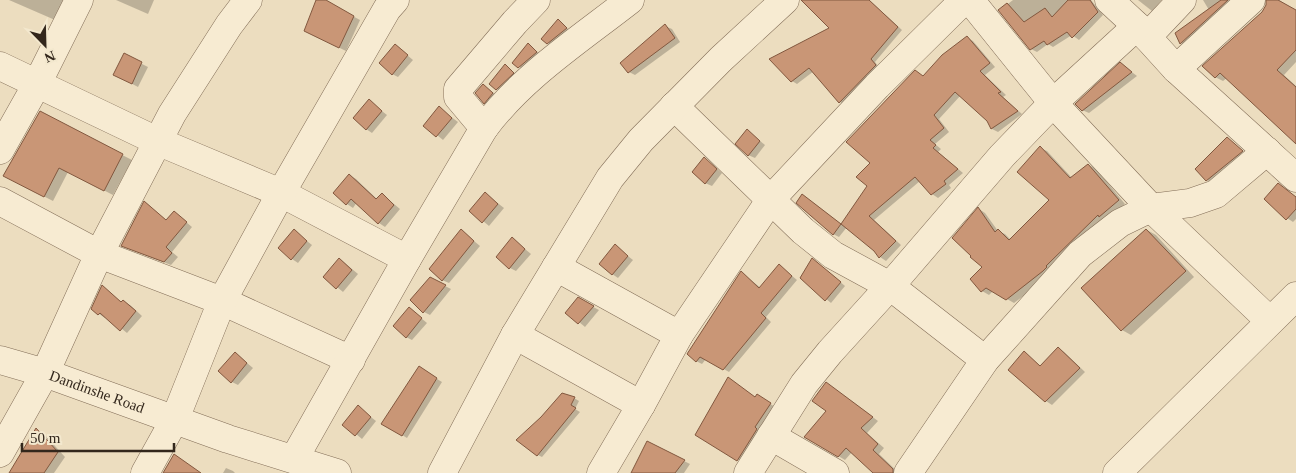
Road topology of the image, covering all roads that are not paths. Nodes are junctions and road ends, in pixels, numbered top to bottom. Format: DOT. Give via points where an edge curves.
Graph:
graph roads {
  1 [pos="79,0"];
  2 [pos="248,0"];
  3 [pos="395,0"];
  4 [pos="536,0"];
  5 [pos="630,0"];
  6 [pos="785,0"];
  7 [pos="964,0"];
  8 [pos="970,0"];
  9 [pos="1110,0"];
  10 [pos="1182,0"];
  11 [pos="1251,0"];
  12 [pos="1142,31"];
  13 [pos="0,66"];
  14 [pos="1176,69"];
  15 [pos="37,84"];
  16 [pos="1052,103"];
  17 [pos="674,106"];
  18 [pos="484,128"];
  19 [pos="157,141"];
  20 [pos="0,150"];
  21 [pos="1267,151"];
  22 [pos="1296,178"];
  23 [pos="281,193"];
  24 [pos="771,199"];
  25 [pos="0,201"];
  26 [pos="1151,208"];
  27 [pos="99,254"];
  28 [pos="407,259"];
  29 [pos="556,267"];
  30 [pos="890,286"];
  31 [pos="1296,296"];
  32 [pos="222,301"];
  33 [pos="1270,321"];
  34 [pos="515,335"];
  35 [pos="679,335"];
  36 [pos="0,360"];
  37 [pos="351,360"];
  38 [pos="985,360"];
  39 [pos="45,373"];
  40 [pos="641,405"];
  41 [pos="175,419"];
  42 [pos="771,436"];
  43 [pos="0,453"];
  44 [pos="294,459"];
  45 [pos="145,473"];
  46 [pos="337,473"];
  47 [pos="442,473"];
  48 [pos="601,473"];
  49 [pos="748,473"];
  50 [pos="835,473"];
  51 [pos="908,473"];
  52 [pos="1117,473"];
  1 -- 15 [label="street"];
  2 -- 19 [label="street"];
  3 -- 23 [label="street"];
  4 -- 18 [label="street" via="458,89 458,97"];
  5 -- 18 [label="street" via="517,89"];
  6 -- 17 [label="street"];
  7 -- 24 [label="street" via="876,86"];
  8 -- 16 [label="street"];
  9 -- 12 [label="street"];
  10 -- 12 [label="street"];
  11 -- 14 [label="street"];
  12 -- 14 [label="street"];
  12 -- 16 [label="street"];
  13 -- 15 [label="street"];
  14 -- 21 [label="street"];
  15 -- 19 [label="street"];
  15 -- 20 [label="street"];
  16 -- 26 [label="street"];
  16 -- 30 [label="street"];
  17 -- 24 [label="street"];
  17 -- 29 [label="street" via="610,178"];
  18 -- 28 [label="street"];
  19 -- 23 [label="street"];
  19 -- 27 [label="street"];
  21 -- 22 [label="street"];
  21 -- 26 [label="street" via="1216,194 1190,203"];
  23 -- 28 [label="street"];
  23 -- 32 [label="street"];
  24 -- 30 [label="street" via="833,255"];
  24 -- 35 [label="street"];
  25 -- 27 [label="street"];
  26 -- 33 [label="street"];
  26 -- 38 [label="street" via="1120,223 1080,254"];
  27 -- 32 [label="street"];
  27 -- 39 [label="street"];
  28 -- 37 [label="street"];
  29 -- 34 [label="street"];
  29 -- 35 [label="street"];
  30 -- 38 [label="street"];
  30 -- 42 [label="street" via="804,384"];
  31 -- 33 [label="street"];
  32 -- 37 [label="street"];
  32 -- 41 [label="street"];
  33 -- 52 [label="street"];
  34 -- 40 [label="street"];
  34 -- 47 [label="street"];
  35 -- 40 [label="street"];
  36 -- 39 [label="street, Dandinshe Road"];
  37 -- 44 [label="street"];
  38 -- 51 [label="street"];
  39 -- 41 [label="street, Dandinshe Road"];
  39 -- 43 [label="street"];
  40 -- 48 [label="street"];
  41 -- 44 [label="street, Dandinshe Road"];
  41 -- 45 [label="street"];
  42 -- 49 [label="street"];
  42 -- 50 [label="street"];
  44 -- 46 [label="street, Dandinshe Road"];
}
